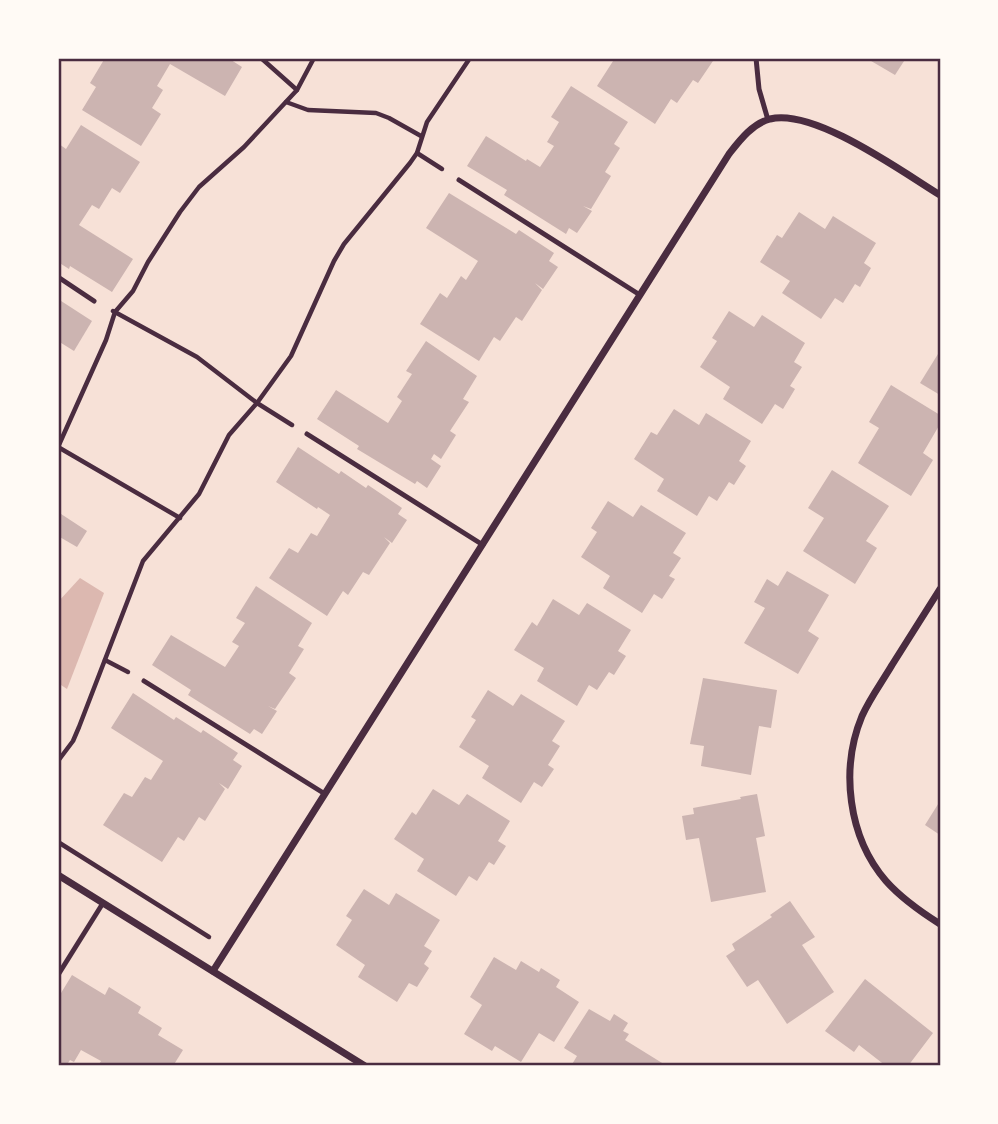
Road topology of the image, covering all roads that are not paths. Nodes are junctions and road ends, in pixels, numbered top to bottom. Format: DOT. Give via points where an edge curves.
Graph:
graph roads {
  1 [pos="756,58"];
  2 [pos="768,120"];
  3 [pos="459,180"];
  4 [pos="940,195"];
  5 [pos="58,277"];
  6 [pos="640,295"];
  7 [pos="94,301"];
  8 [pos="307,434"];
  9 [pos="483,545"];
  10 [pos="940,589"];
  11 [pos="144,681"];
  12 [pos="326,794"];
  13 [pos="58,875"];
  14 [pos="103,903"];
  15 [pos="940,924"];
  16 [pos="213,971"];
  17 [pos="58,975"];
  18 [pos="362,1065"];
  1 -- 2 [label="lane"];
  2 -- 4 [label="street" via="791,118 824,127"];
  2 -- 6 [label="street" via="748,131 729,154"];
  3 -- 6 [label="lane"];
  5 -- 7 [label="lane"];
  6 -- 9 [label="street"];
  8 -- 9 [label="lane"];
  9 -- 12 [label="street"];
  10 -- 15 [label="street" via="862,716 849,782 853,815 870,859 899,894"];
  11 -- 12 [label="lane"];
  12 -- 16 [label="street"];
  13 -- 14 [label="street"];
  14 -- 16 [label="street"];
  14 -- 17 [label="lane"];
  16 -- 18 [label="street"];
}
